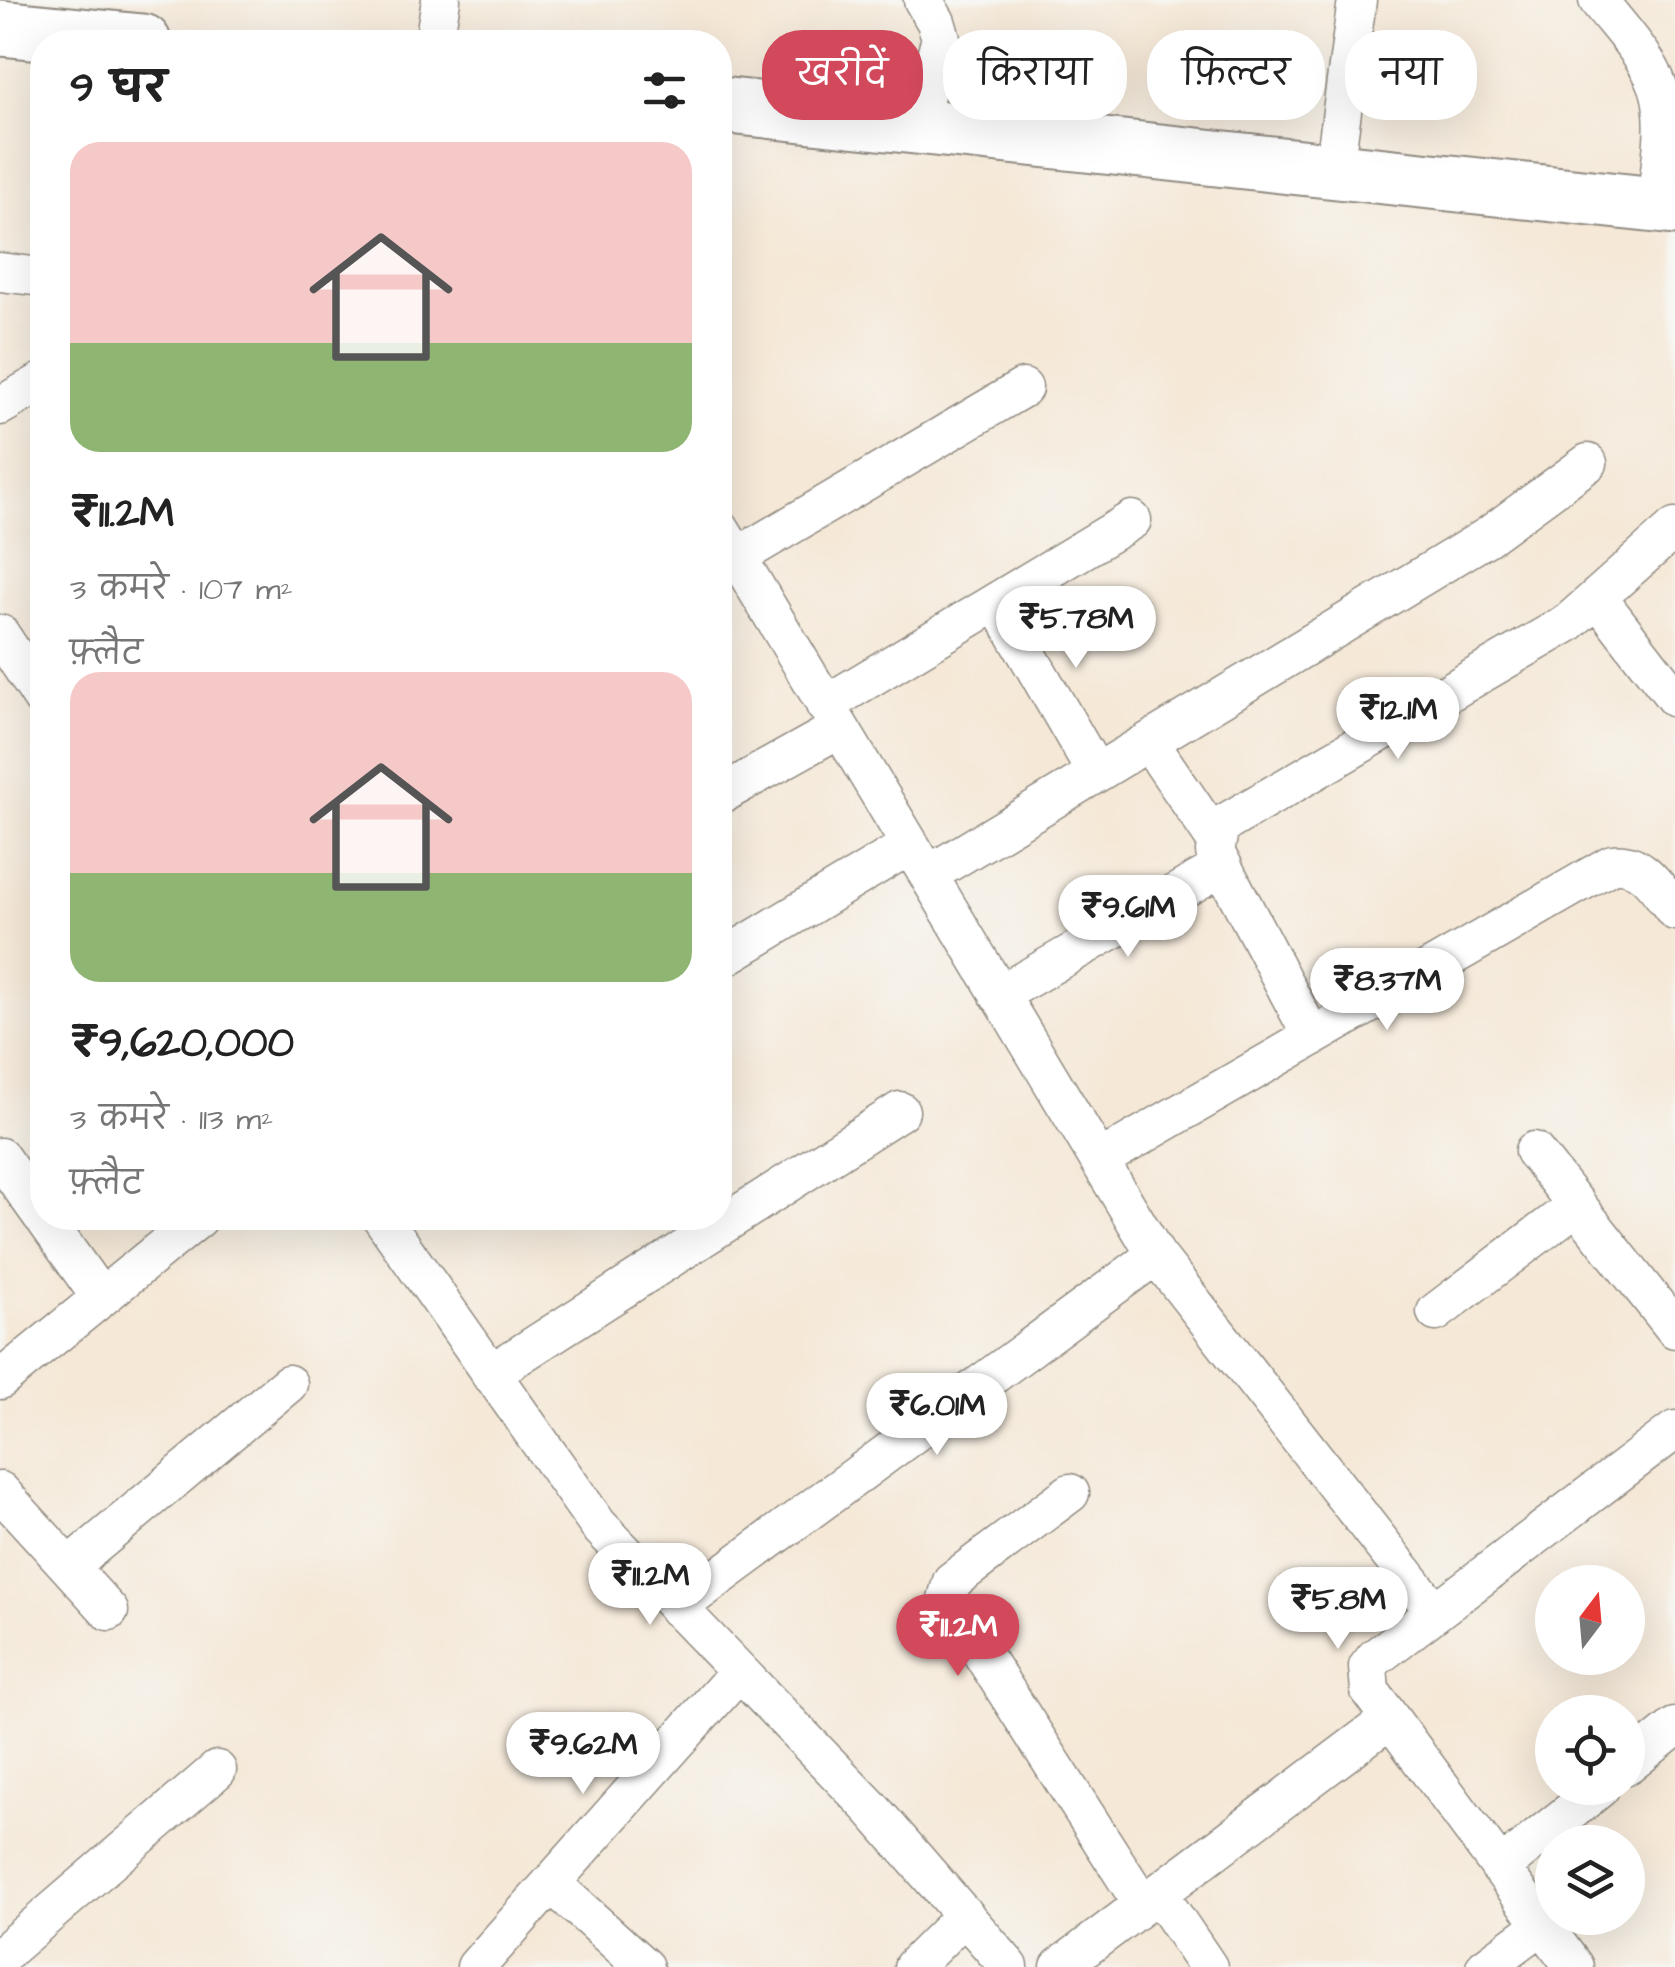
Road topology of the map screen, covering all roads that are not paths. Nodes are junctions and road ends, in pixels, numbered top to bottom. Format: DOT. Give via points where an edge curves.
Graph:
graph roads {
  1 [pos="441,0"];
  2 [pos="922,0"];
  3 [pos="1357,0"];
  4 [pos="1598,0"];
  5 [pos="0,28"];
  6 [pos="436,30"];
  7 [pos="30,31"];
  8 [pos="732,105"];
  9 [pos="916,126"];
  10 [pos="1334,170"];
  11 [pos="1666,206"];
  12 [pos="0,272"];
  13 [pos="30,276"];
  14 [pos="1024,388"];
  15 [pos="30,389"];
  16 [pos="0,406"];
  17 [pos="1588,463"];
  18 [pos="1132,520"];
  19 [pos="1675,528"];
  20 [pos="732,544"];
  21 [pos="732,555"];
  22 [pos="1597,598"];
  23 [pos="997,602"];
  24 [pos="0,634"];
  25 [pos="30,670"];
  26 [pos="1675,698"];
  27 [pos="832,716"];
  28 [pos="1149,742"];
  29 [pos="1096,773"];
  30 [pos="732,787"];
  31 [pos="1219,852"];
  32 [pos="918,860"];
  33 [pos="1675,911"];
  34 [pos="732,954"];
  35 [pos="999,995"];
  36 [pos="1312,1038"];
  37 [pos="900,1111"];
  38 [pos="1534,1152"];
  39 [pos="0,1156"];
  40 [pos="1099,1160"];
  41 [pos="30,1199"];
  42 [pos="1577,1205"];
  43 [pos="732,1219"];
  44 [pos="52,1230"];
  45 [pos="184,1230"];
  46 [pos="390,1230"];
  47 [pos="714,1230"];
  48 [pos="1156,1255"];
  49 [pos="101,1298"];
  50 [pos="1436,1312"];
  51 [pos="1675,1329"];
  52 [pos="490,1374"];
  53 [pos="0,1380"];
  54 [pos="288,1384"];
  55 [pos="1675,1430"];
  56 [pos="0,1490"];
  57 [pos="1070,1492"];
  58 [pos="69,1567"];
  59 [pos="677,1608"];
  60 [pos="109,1612"];
  61 [pos="1435,1612"];
  62 [pos="740,1672"];
  63 [pos="1390,1719"];
  64 [pos="1675,1727"];
  65 [pos="1645,1751"];
  66 [pos="217,1770"];
  67 [pos="1579,1805"];
  68 [pos="1500,1868"];
  69 [pos="551,1884"];
  70 [pos="1150,1899"];
  71 [pos="965,1915"];
  72 [pos="1535,1915"];
  73 [pos="1535,1929"];
  74 [pos="1550,1935"];
  75 [pos="10,1954"];
  76 [pos="478,1966"];
  77 [pos="644,1967"];
  78 [pos="914,1967"];
  79 [pos="1010,1967"];
  80 [pos="1060,1967"];
  81 [pos="1208,1967"];
  82 [pos="1485,1967"];
  83 [pos="1574,1967"];
  1 -- 6 [label="street"];
  2 -- 9 [label="street" via="941,38"];
  3 -- 10 [label="street"];
  4 -- 11 [label="street" via="1660,94"];
  5 -- 7 [label="main road"];
  8 -- 9 [label="main road"];
  9 -- 10 [label="main road"];
  10 -- 11 [label="main road"];
  12 -- 13 [label="street"];
  14 -- 20 [label="street"];
  15 -- 16 [label="street"];
  17 -- 28 [label="street" via="1487,537"];
  18 -- 23 [label="street"];
  19 -- 22 [label="street"];
  21 -- 27 [label="street"];
  22 -- 26 [label="street"];
  22 -- 31 [label="street" via="1538,643 1220,826"];
  23 -- 27 [label="street"];
  23 -- 29 [label="street"];
  24 -- 25 [label="street"];
  27 -- 30 [label="street"];
  27 -- 32 [label="street"];
  28 -- 29 [label="street"];
  28 -- 31 [label="street"];
  29 -- 32 [label="street"];
  31 -- 35 [label="street"];
  31 -- 36 [label="street"];
  32 -- 34 [label="street"];
  32 -- 35 [label="street"];
  33 -- 36 [label="street" via="1646,874 1612,864"];
  35 -- 40 [label="street"];
  36 -- 40 [label="street"];
  37 -- 43 [label="street"];
  38 -- 42 [label="street"];
  39 -- 41 [label="street"];
  40 -- 48 [label="street"];
  42 -- 50 [label="street"];
  42 -- 51 [label="street"];
  44 -- 49 [label="street"];
  45 -- 49 [label="street"];
  46 -- 52 [label="street"];
  47 -- 52 [label="street"];
  48 -- 59 [label="street"];
  48 -- 61 [label="street"];
  49 -- 53 [label="street"];
  52 -- 59 [label="street" via="581,1505"];
  54 -- 58 [label="street"];
  55 -- 61 [label="street"];
  56 -- 58 [label="street"];
  57 -- 70 [label="street" via="952,1581 947,1599"];
  58 -- 60 [label="street"];
  59 -- 62 [label="street"];
  61 -- 63 [label="street" via="1368,1667 1370,1691"];
  62 -- 69 [label="street"];
  62 -- 71 [label="street"];
  63 -- 68 [label="street"];
  63 -- 70 [label="street"];
  64 -- 65 [label="street"];
  66 -- 75 [label="street"];
  67 -- 68 [label="street"];
  68 -- 72 [label="street"];
  69 -- 76 [label="street"];
  69 -- 77 [label="street"];
  70 -- 80 [label="street"];
  70 -- 81 [label="street"];
  71 -- 78 [label="street"];
  71 -- 79 [label="street"];
  73 -- 82 [label="street"];
  74 -- 83 [label="street"];
}
